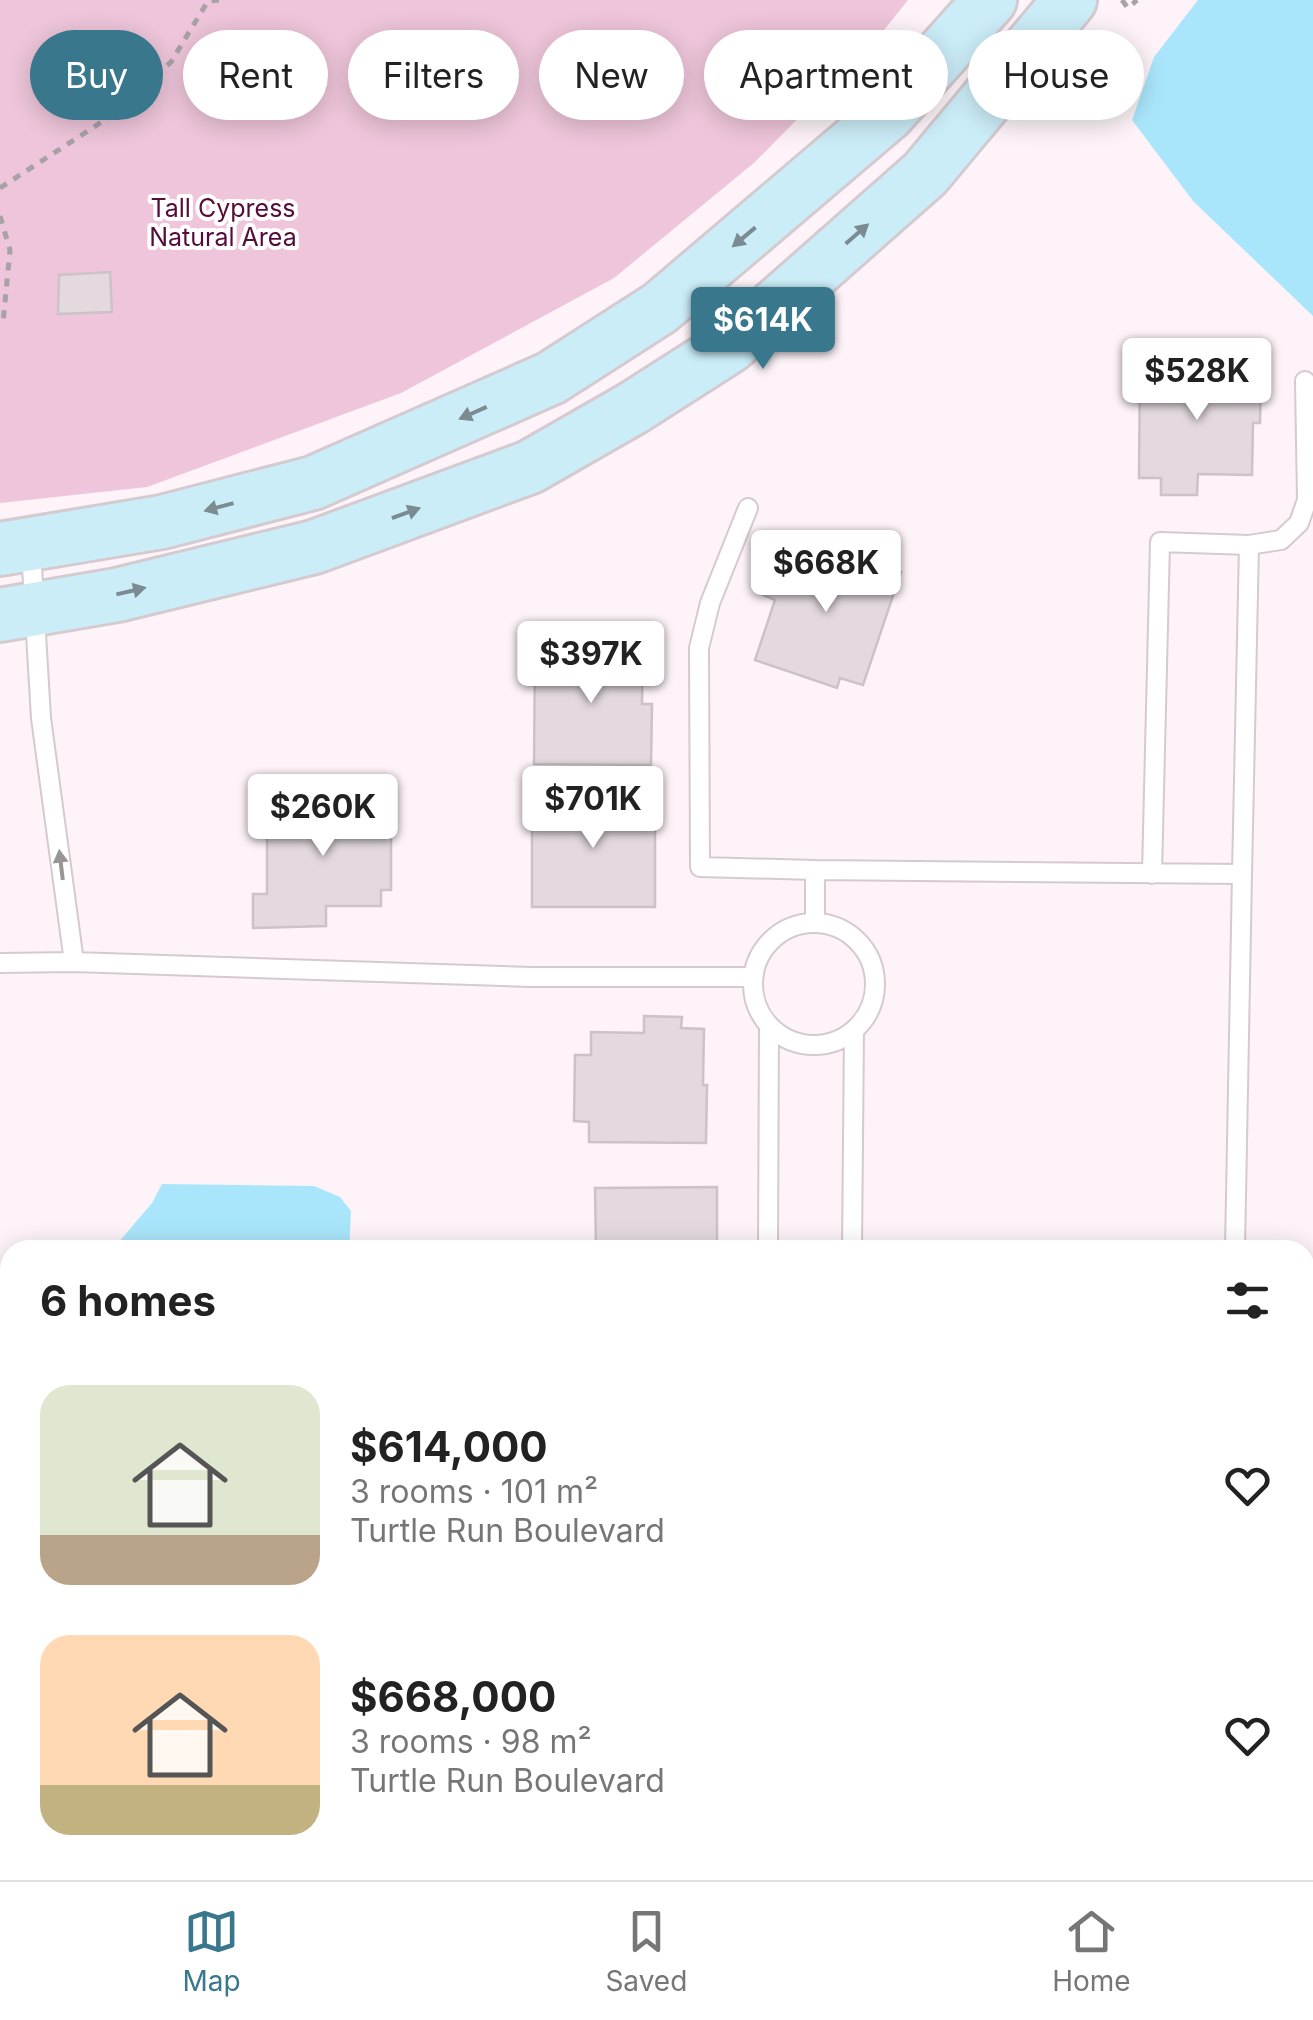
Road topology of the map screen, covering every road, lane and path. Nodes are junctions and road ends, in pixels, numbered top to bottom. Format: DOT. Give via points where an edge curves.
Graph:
graph roads {
  1 [pos="219,0"];
  2 [pos="990,0"];
  3 [pos="1070,0"];
  4 [pos="1122,0"];
  5 [pos="1137,0"];
  6 [pos="0,188"];
  7 [pos="0,216"];
  8 [pos="4,323"];
  9 [pos="1305,381"];
  10 [pos="748,508"];
  11 [pos="1249,545"];
  12 [pos="15,547"];
  13 [pos="18,613"];
  14 [pos="815,870"];
  15 [pos="1152,874"];
  16 [pos="1242,874"];
  17 [pos="815,922"];
  18 [pos="74,962"];
  19 [pos="0,963"];
  20 [pos="752,977"];
  21 [pos="769,1025"];
  22 [pos="854,1030"];
  23 [pos="768,1240"];
  24 [pos="852,1240"];
  25 [pos="1236,1240"];
  1 -- 6 [label="path" via="208,1 171,62 114,114"];
  2 -- 12 [label="street, one-way" via="888,114 660,308 552,378 314,483 162,522"];
  13 -- 3 [label="street, one-way" via="314,547 530,467 633,408 730,346 925,174"];
  4 -- 5 [label="path" via="1128,8"];
  7 -- 8 [label="path" via="10,250"];
  9 -- 11 [label="lane" via="1308,500 1299,523 1281,540"];
  10 -- 14 [label="lane" via="699,648 700,867"];
  11 -- 15 [label="lane" via="1160,542"];
  11 -- 16 [label="lane"];
  12 -- 13 [label="lane"];
  18 -- 13 [label="lane, one-way" via="41,718"];
  14 -- 15 [label="lane"];
  14 -- 17 [label="lane"];
  15 -- 16 [label="lane"];
  16 -- 25 [label="lane"];
  17 -- 20 [label="lane" via="797,924 766,944"];
  17 -- 22 [label="lane" via="854,936 874,972 874,994"];
  18 -- 19 [label="lane"];
  18 -- 20 [label="lane"];
  20 -- 21 [label="lane" via="754,998"];
  21 -- 22 [label="lane" via="794,1043 816,1046"];
  21 -- 23 [label="lane"];
  22 -- 24 [label="lane"];
}
